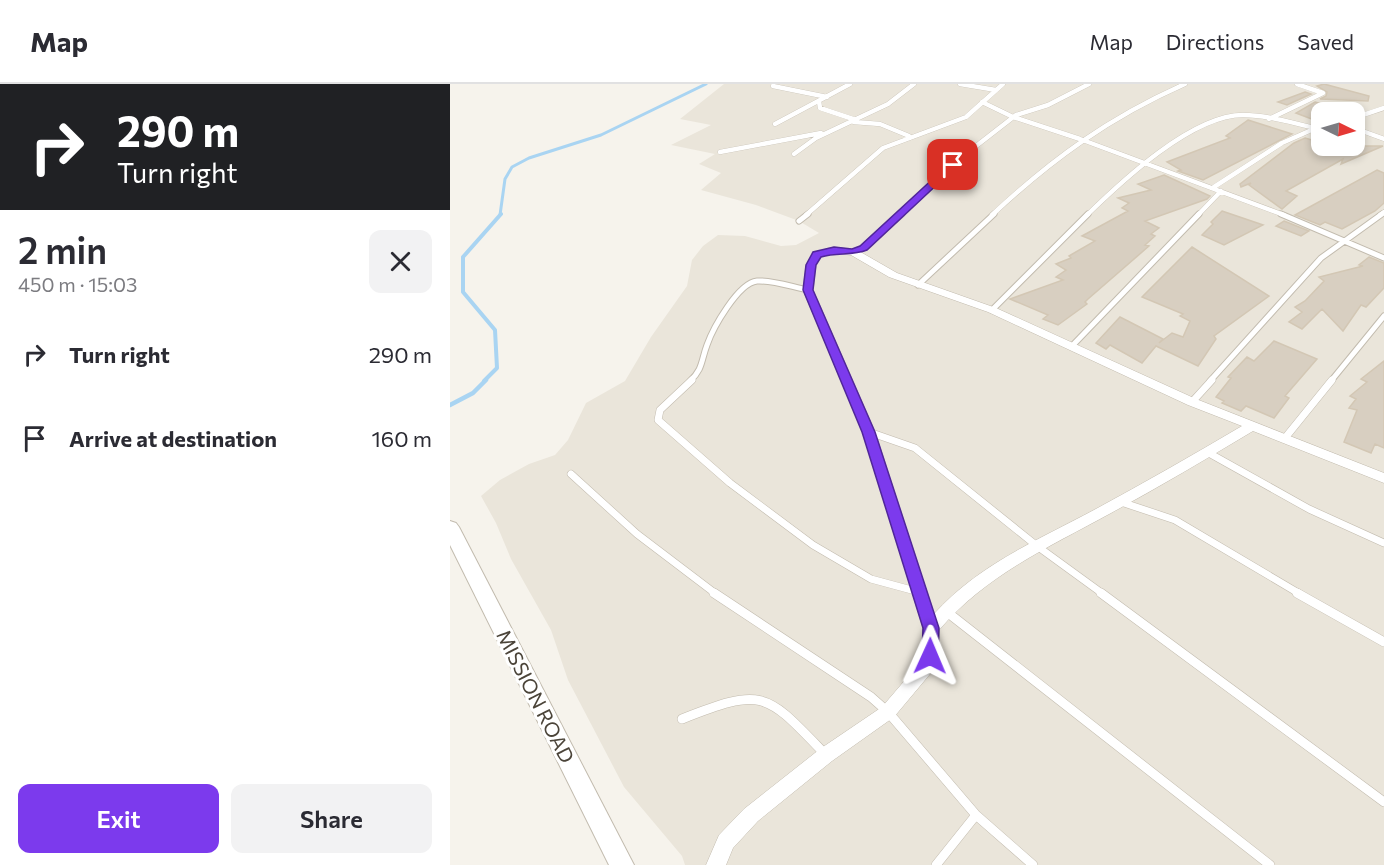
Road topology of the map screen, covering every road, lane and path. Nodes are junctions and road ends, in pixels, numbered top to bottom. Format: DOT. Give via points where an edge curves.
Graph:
graph roads {
  1 [pos="776,84"];
  2 [pos="850,84"];
  3 [pos="914,84"];
  4 [pos="960,84"];
  5 [pos="1003,84"];
  6 [pos="1089,84"];
  7 [pos="1185,84"];
  8 [pos="1297,84"];
  9 [pos="996,90"];
  10 [pos="827,98"];
  11 [pos="819,101"];
  12 [pos="982,102"];
  13 [pos="1384,108"];
  14 [pos="1365,114"];
  15 [pos="1013,117"];
  16 [pos="1269,119"];
  17 [pos="854,121"];
  18 [pos="775,124"];
  19 [pos="1311,127"];
  20 [pos="1311,131"];
  21 [pos="829,132"];
  22 [pos="1365,132"];
  23 [pos="909,136"];
  24 [pos="1080,139"];
  25 [pos="1384,139"];
  26 [pos="720,152"];
  27 [pos="794,154"];
  28 [pos="1146,163"];
  29 [pos="1214,187"];
  30 [pos="1221,191"];
  31 [pos="1384,212"];
  32 [pos="799,221"];
  33 [pos="1345,240"];
  34 [pos="853,252"];
  35 [pos="1384,258"];
  36 [pos="918,285"];
  37 [pos="808,290"];
  38 [pos="992,310"];
  39 [pos="1384,316"];
  40 [pos="1072,346"];
  41 [pos="1192,402"];
  42 [pos="1252,426"];
  43 [pos="869,432"];
  44 [pos="1285,438"];
  45 [pos="1207,452"];
  46 [pos="571,474"];
  47 [pos="1384,478"];
  48 [pos="1121,502"];
  49 [pos="450,527"];
  50 [pos="1384,543"];
  51 [pos="1037,546"];
  52 [pos="920,592"];
  53 [pos="945,610"];
  54 [pos="931,628"];
  55 [pos="1384,642"];
  56 [pos="888,712"];
  57 [pos="681,719"];
  58 [pos="826,755"];
  59 [pos="1384,802"];
  60 [pos="976,815"];
  61 [pos="622,865"];
  62 [pos="716,865"];
  63 [pos="936,865"];
  64 [pos="1033,865"];
  65 [pos="1270,865"];
  1 -- 10 [label="lane" via="773,86"];
  2 -- 10 [label="lane"];
  3 -- 17 [label="lane" via="896,99"];
  4 -- 9 [label="lane"];
  5 -- 9 [label="lane"];
  6 -- 15 [label="lane"];
  7 -- 24 [label="lane"];
  8 -- 16 [label="lane" via="1322,94"];
  9 -- 12 [label="lane"];
  10 -- 11 [label="lane"];
  11 -- 17 [label="lane" via="820,108"];
  11 -- 18 [label="lane"];
  12 -- 15 [label="lane"];
  12 -- 23 [label="lane" via="966,117"];
  13 -- 14 [label="lane"];
  15 -- 24 [label="lane"];
  15 -- 34 [label="lane" via="864,248"];
  16 -- 19 [label="lane"];
  16 -- 28 [label="lane" via="1234,115 1211,122"];
  17 -- 21 [label="lane"];
  17 -- 23 [label="lane" via="874,123"];
  20 -- 29 [label="lane" via="1282,143"];
  21 -- 26 [label="lane"];
  21 -- 27 [label="lane"];
  22 -- 25 [label="lane"];
  23 -- 32 [label="lane" via="877,152 841,188"];
  24 -- 28 [label="lane"];
  24 -- 36 [label="lane" via="1035,175"];
  28 -- 29 [label="lane"];
  28 -- 38 [label="lane"];
  29 -- 30 [label="lane"];
  30 -- 33 [label="lane"];
  30 -- 40 [label="lane"];
  31 -- 33 [label="lane"];
  33 -- 35 [label="lane"];
  33 -- 41 [label="lane" via="1305,273"];
  34 -- 36 [label="street"];
  34 -- 37 [label="street" via="834,250 817,255 811,265"];
  36 -- 38 [label="street"];
  37 -- 43 [label="street"];
  37 -- 52 [label="lane" via="756,281 744,286 713,330 700,372 660,411 658,420 730,483 813,545 871,579"];
  38 -- 40 [label="street"];
  39 -- 44 [label="lane"];
  40 -- 41 [label="street"];
  41 -- 42 [label="street"];
  42 -- 44 [label="street"];
  42 -- 45 [label="street"];
  43 -- 51 [label="lane" via="915,448"];
  43 -- 52 [label="street"];
  44 -- 47 [label="street"];
  45 -- 48 [label="street"];
  45 -- 50 [label="lane" via="1302,505"];
  46 -- 56 [label="lane" via="656,549"];
  48 -- 51 [label="street"];
  48 -- 55 [label="lane" via="1175,520"];
  49 -- 61 [label="street, MISSION ROAD"];
  51 -- 53 [label="street" via="985,574"];
  51 -- 59 [label="lane"];
  52 -- 54 [label="street"];
  53 -- 54 [label="street"];
  53 -- 65 [label="lane"];
  54 -- 56 [label="street" via="930,656 924,669"];
  56 -- 58 [label="street"];
  56 -- 60 [label="lane"];
  57 -- 58 [label="lane" via="732,699 756,697 784,710"];
  58 -- 62 [label="street" via="737,829"];
  60 -- 63 [label="lane"];
  60 -- 64 [label="lane"];
}
